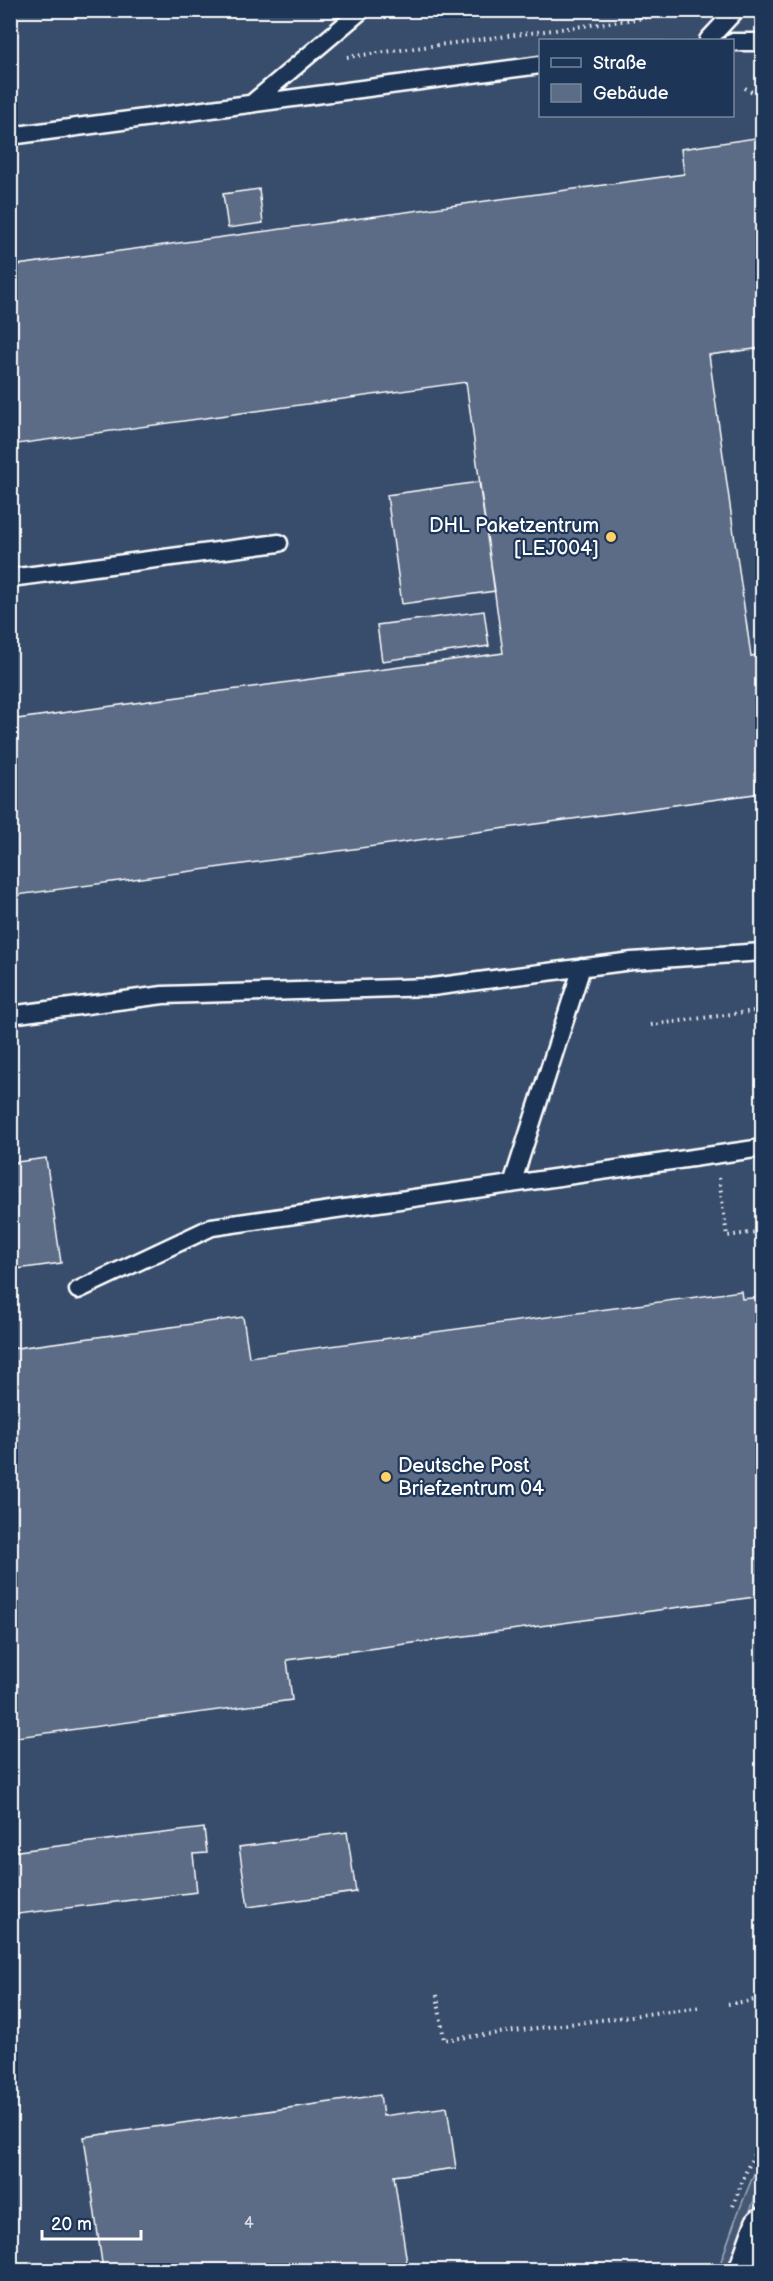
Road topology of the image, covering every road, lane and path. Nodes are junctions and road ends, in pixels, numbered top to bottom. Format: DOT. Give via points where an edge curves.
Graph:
graph roads {
  1 [pos="362,10"];
  2 [pos="736,10"];
  3 [pos="682,13"];
  4 [pos="709,39"];
  5 [pos="734,42"];
  6 [pos="762,42"];
  7 [pos="347,57"];
  8 [pos="539,65"];
  9 [pos="745,88"];
  10 [pos="762,98"];
  11 [pos="251,104"];
  12 [pos="10,136"];
  13 [pos="279,543"];
  14 [pos="10,578"];
  15 [pos="762,952"];
  16 [pos="738,954"];
  17 [pos="762,960"];
  18 [pos="582,967"];
  19 [pos="762,1010"];
  20 [pos="10,1015"];
  21 [pos="651,1025"];
  22 [pos="762,1148"];
  23 [pos="715,1154"];
  24 [pos="512,1184"];
  25 [pos="762,1261"];
  26 [pos="762,1288"];
  27 [pos="78,1290"];
  28 [pos="759,1297"];
  29 [pos="437,1995"];
  30 [pos="762,1999"];
  31 [pos="728,2004"];
  32 [pos="702,2007"];
  33 [pos="762,2225"];
  34 [pos="749,2266"];
  1 -- 11 [label="lane"];
  2 -- 4 [label="lane"];
  3 -- 7 [label="path"];
  5 -- 6 [label="lane"];
  8 -- 11 [label="lane"];
  9 -- 10 [label="path"];
  11 -- 12 [label="lane"];
  13 -- 14 [label="lane"];
  15 -- 16 [label="lane"];
  16 -- 17 [label="lane"];
  16 -- 18 [label="lane"];
  18 -- 20 [label="lane" via="432,987 163,995"];
  18 -- 24 [label="lane"];
  19 -- 21 [label="path"];
  22 -- 23 [label="lane"];
  23 -- 24 [label="lane"];
  23 -- 25 [label="path" via="727,1236 758,1232"];
  24 -- 27 [label="lane" via="212,1227"];
  26 -- 28 [label="path" via="758,1289"];
  29 -- 32 [label="path" via="444,2040"];
  30 -- 31 [label="path"];
  33 -- 34 [label="street"];
}
